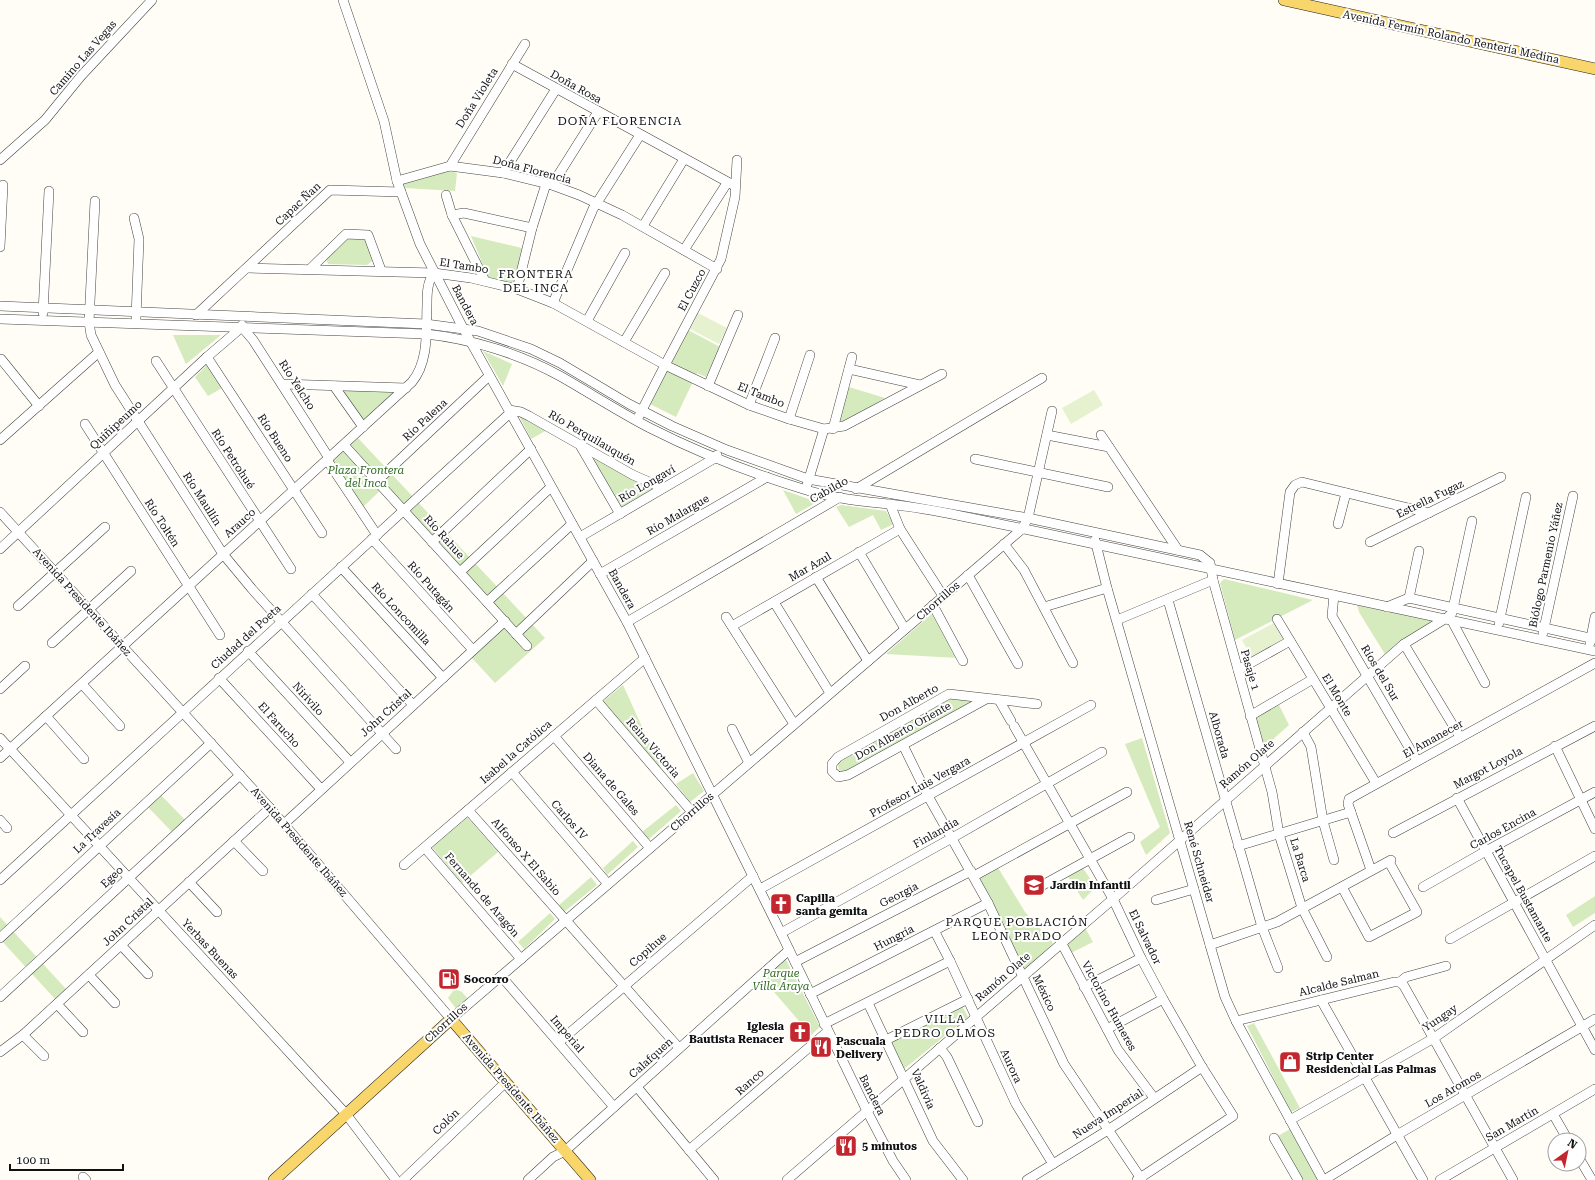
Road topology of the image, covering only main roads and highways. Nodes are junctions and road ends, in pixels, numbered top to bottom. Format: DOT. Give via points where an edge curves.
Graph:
graph roads {
  1 [pos="1284,0"];
  2 [pos="1595,69"];
  3 [pos="452,1019"];
  4 [pos="277,1179"];
  5 [pos="590,1180"];
  1 -- 2 [label="main road, Avenida Fermín Rolando Rentería Medina"];
  3 -- 4 [label="main road, Chorrillos"];
  3 -- 5 [label="main road, Avenida Presidente Ibáñez"];
}
